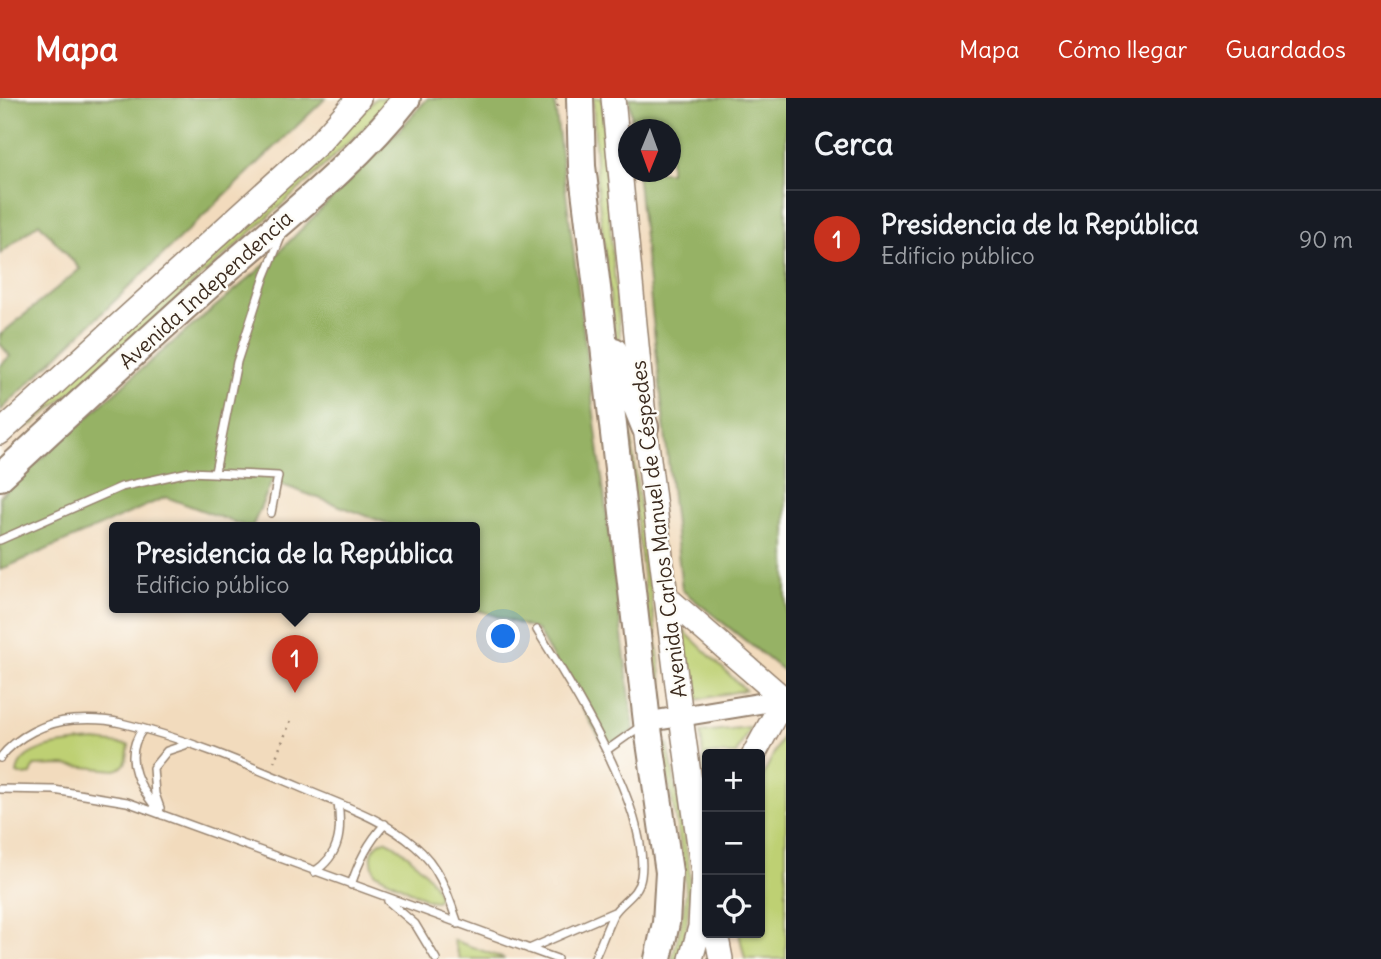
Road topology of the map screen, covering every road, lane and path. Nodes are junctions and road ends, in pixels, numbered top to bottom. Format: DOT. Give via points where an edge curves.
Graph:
graph roads {
  1 [pos="359,98"];
  2 [pos="407,98"];
  3 [pos="566,98"];
  4 [pos="580,98"];
  5 [pos="613,98"];
  6 [pos="582,166"];
  7 [pos="290,215"];
  8 [pos="601,320"];
  9 [pos="59,422"];
  10 [pos="645,427"];
  11 [pos="0,433"];
  12 [pos="0,450"];
  13 [pos="215,472"];
  14 [pos="0,477"];
  15 [pos="271,513"];
  16 [pos="0,540"];
  17 [pos="666,596"];
  18 [pos="537,630"];
  19 [pos="785,699"];
  20 [pos="681,717"];
  21 [pos="291,720"];
  22 [pos="647,722"];
  23 [pos="142,729"];
  24 [pos="190,745"];
  25 [pos="757,749"];
  26 [pos="607,750"];
  27 [pos="0,758"];
  28 [pos="269,774"];
  29 [pos="0,789"];
  30 [pos="338,803"];
  31 [pos="163,815"];
  32 [pos="385,824"];
  33 [pos="702,833"];
  34 [pos="314,872"];
  35 [pos="351,885"];
  36 [pos="383,897"];
  37 [pos="702,908"];
  38 [pos="615,912"];
  39 [pos="458,924"];
  40 [pos="717,938"];
  41 [pos="529,948"];
  42 [pos="436,959"];
  43 [pos="557,959"];
  44 [pos="594,959"];
  45 [pos="658,959"];
  46 [pos="691,959"];
  47 [pos="722,959"];
  1 -- 11 [label="main road, Avenida Independencia" via="318,144"];
  2 -- 7 [label="highway, Avenida Independencia" via="388,122"];
  3 -- 6 [label="highway"];
  4 -- 6 [label="highway, Avenida Carlos Manuel de Céspedes"];
  5 -- 10 [label="main road, Avenida Carlos Manuel de Céspedes"];
  6 -- 8 [label="highway, Avenida Carlos Manuel de Céspedes"];
  7 -- 9 [label="highway, Avenida Independencia"];
  7 -- 13 [label="lane" via="237,362"];
  8 -- 10 [label="highway"];
  8 -- 22 [label="highway, Avenida Carlos Manuel de Céspedes"];
  9 -- 12 [label="highway"];
  9 -- 14 [label="highway, Avenida Independencia"];
  10 -- 17 [label="main road, Avenida Carlos Manuel de Céspedes"];
  13 -- 15 [label="lane" via="278,476"];
  13 -- 16 [label="lane" via="189,472 121,487"];
  17 -- 19 [label="main road"];
  17 -- 20 [label="main road, Avenida Carlos Manuel de Céspedes"];
  18 -- 26 [label="lane"];
  19 -- 20 [label="main road"];
  19 -- 25 [label="main road"];
  20 -- 22 [label="main road"];
  20 -- 33 [label="main road, Avenida Carlos Manuel de Céspedes"];
  21 -- 28 [label="path"];
  22 -- 26 [label="lane"];
  22 -- 45 [label="highway, Avenida Carlos Manuel de Céspedes" via="670,872"];
  23 -- 24 [label="lane"];
  23 -- 27 [label="lane" via="72,720 43,726"];
  23 -- 31 [label="lane" via="132,753 134,767 149,800"];
  24 -- 28 [label="lane"];
  24 -- 31 [label="lane" via="167,751 153,768"];
  26 -- 38 [label="lane" via="642,856 641,880 632,898"];
  28 -- 30 [label="lane"];
  29 -- 31 [label="lane" via="91,794"];
  30 -- 32 [label="lane"];
  30 -- 34 [label="lane" via="339,842"];
  31 -- 34 [label="lane"];
  32 -- 35 [label="lane" via="369,842"];
  32 -- 39 [label="lane" via="416,847 441,877"];
  34 -- 35 [label="lane"];
  35 -- 36 [label="lane"];
  36 -- 39 [label="lane"];
  36 -- 42 [label="lane" via="415,924"];
  37 -- 46 [label="main road, Avenida Carlos Manuel de Céspedes"];
  38 -- 41 [label="lane"];
  38 -- 44 [label="lane"];
  39 -- 41 [label="lane"];
  40 -- 47 [label="main road"];
  41 -- 43 [label="lane"];
}
